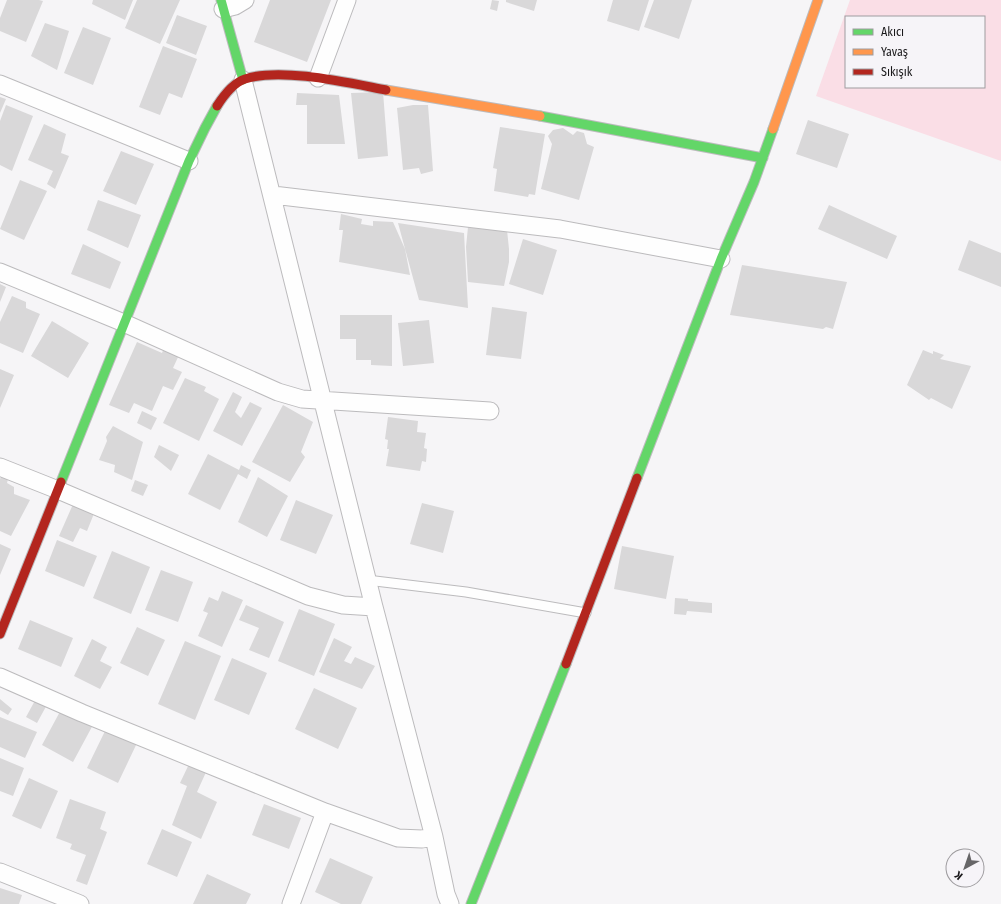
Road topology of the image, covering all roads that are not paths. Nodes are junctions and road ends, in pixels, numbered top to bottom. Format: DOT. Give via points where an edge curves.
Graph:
graph roads {
  1 [pos="244,0"];
  2 [pos="348,0"];
  3 [pos="818,0"];
  4 [pos="222,4"];
  5 [pos="318,78"];
  6 [pos="243,80"];
  7 [pos="0,84"];
  8 [pos="763,158"];
  9 [pos="189,161"];
  10 [pos="273,195"];
  11 [pos="721,259"];
  12 [pos="0,272"];
  13 [pos="124,323"];
  14 [pos="322,400"];
  15 [pos="490,411"];
  16 [pos="0,467"];
  17 [pos="58,490"];
  18 [pos="366,580"];
  19 [pos="374,607"];
  20 [pos="586,613"];
  21 [pos="0,634"];
  22 [pos="0,676"];
  23 [pos="325,812"];
  24 [pos="434,837"];
  25 [pos="0,872"];
  26 [pos="80,904"];
  27 [pos="291,904"];
  28 [pos="450,904"];
  29 [pos="471,904"];
  1 -- 4 [label="street" via="235,6"];
  2 -- 5 [label="street"];
  3 -- 8 [label="street"];
  4 -- 6 [label="street"];
  5 -- 6 [label="street" via="287,76"];
  5 -- 8 [label="street" via="588,124"];
  6 -- 9 [label="street" via="220,102"];
  6 -- 10 [label="street"];
  7 -- 9 [label="street"];
  8 -- 11 [label="street"];
  9 -- 13 [label="street"];
  10 -- 11 [label="street" via="560,229"];
  10 -- 14 [label="street"];
  11 -- 20 [label="street"];
  12 -- 13 [label="street"];
  13 -- 14 [label="street" via="278,392 302,399"];
  13 -- 17 [label="street"];
  14 -- 15 [label="street"];
  14 -- 18 [label="street"];
  16 -- 17 [label="street"];
  17 -- 19 [label="street" via="308,596 343,606"];
  17 -- 21 [label="street"];
  18 -- 19 [label="street"];
  18 -- 20 [label="lane" via="466,592"];
  19 -- 24 [label="street"];
  20 -- 29 [label="street"];
  22 -- 23 [label="street" via="82,713"];
  23 -- 24 [label="street" via="398,838"];
  23 -- 27 [label="street"];
  24 -- 28 [label="street"];
  25 -- 26 [label="street"];
}
